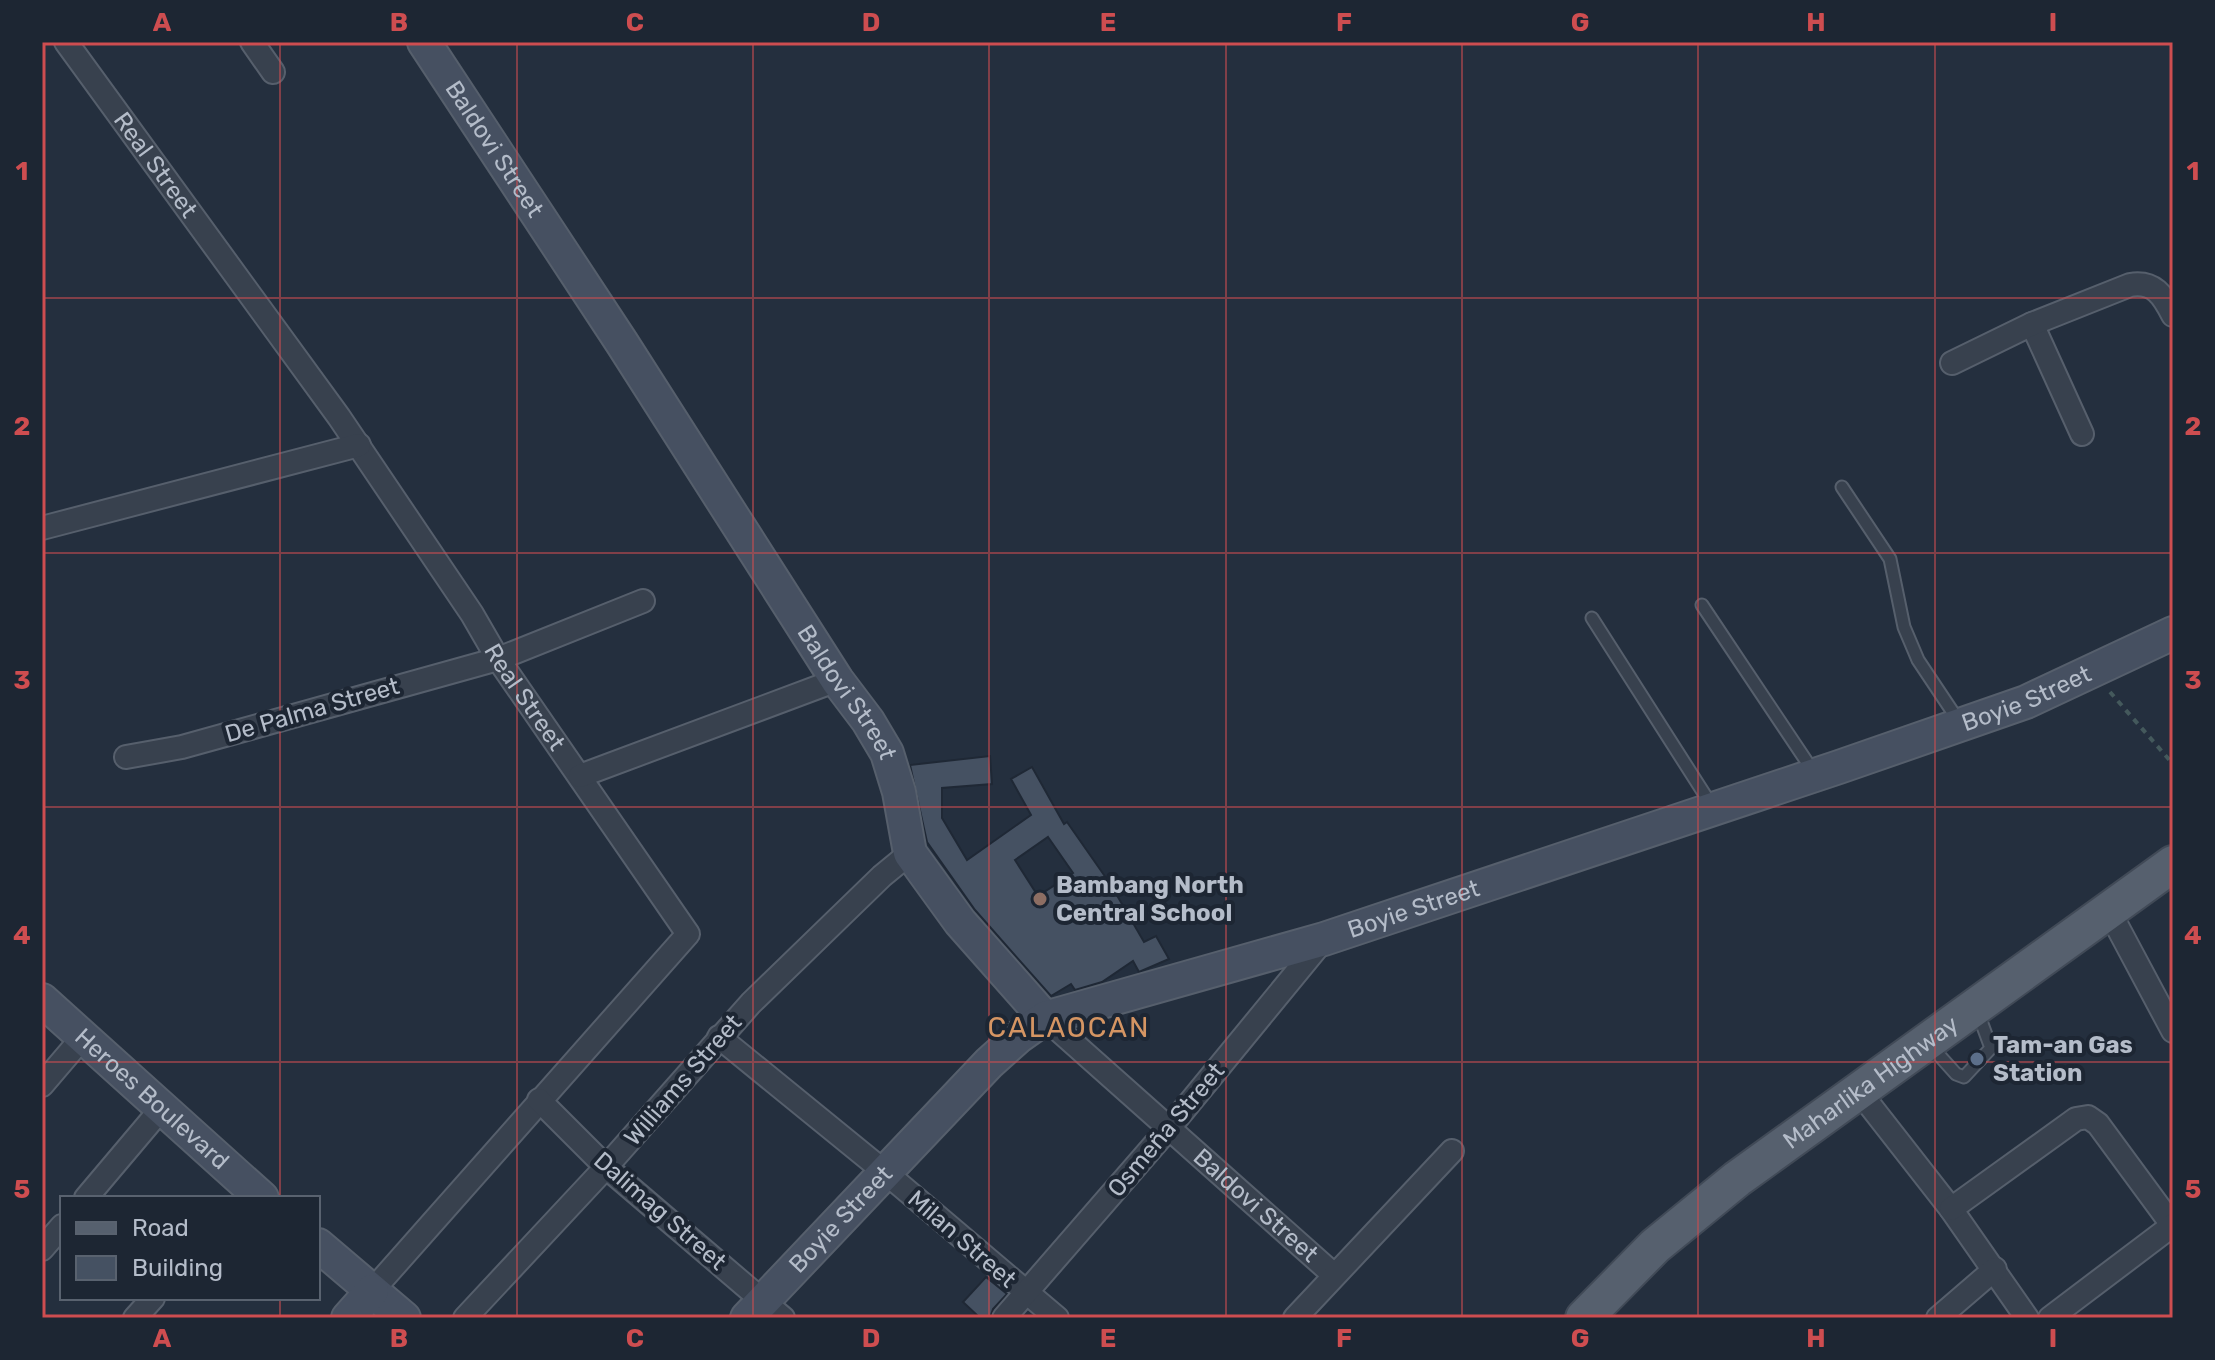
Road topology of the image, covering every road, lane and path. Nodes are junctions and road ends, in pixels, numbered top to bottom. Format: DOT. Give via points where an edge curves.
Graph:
graph roads {
  1 [pos="66,42"];
  2 [pos="252,42"];
  3 [pos="424,42"];
  4 [pos="273,72"];
  5 [pos="2173,315"];
  6 [pos="2032,324"];
  7 [pos="1952,363"];
  8 [pos="2082,434"];
  9 [pos="359,445"];
  10 [pos="1842,487"];
  11 [pos="42,528"];
  12 [pos="643,601"];
  13 [pos="1702,605"];
  14 [pos="1592,618"];
  15 [pos="2173,633"];
  16 [pos="498,659"];
  17 [pos="2093,672"];
  18 [pos="837,680"];
  19 [pos="1961,724"];
  20 [pos="126,757"];
  21 [pos="2173,764"];
  22 [pos="1815,775"];
  23 [pos="580,776"];
  24 [pos="1714,809"];
  25 [pos="910,853"];
  26 [pos="2173,864"];
  27 [pos="2109,911"];
  28 [pos="1324,939"];
  29 [pos="42,1000"];
  30 [pos="1976,1007"];
  31 [pos="1045,1018"];
  32 [pos="2173,1031"];
  33 [pos="83,1037"];
  34 [pos="719,1037"];
  35 [pos="1926,1040"];
  36 [pos="42,1085"];
  37 [pos="1858,1090"];
  38 [pos="539,1100"];
  39 [pos="162,1108"];
  40 [pos="1169,1128"];
  41 [pos="1452,1151"];
  42 [pos="606,1167"];
  43 [pos="886,1173"];
  44 [pos="252,1195"];
  45 [pos="88,1196"];
  46 [pos="1951,1209"];
  47 [pos="2173,1226"];
  48 [pos="60,1228"];
  49 [pos="320,1247"];
  50 [pos="42,1249"];
  51 [pos="1995,1269"];
  52 [pos="1334,1275"];
  53 [pos="372,1291"];
  54 [pos="1025,1293"];
  55 [pos="151,1300"];
  56 [pos="765,1312"];
  57 [pos="135,1318"];
  58 [pos="348,1318"];
  59 [pos="404,1318"];
  60 [pos="465,1318"];
  61 [pos="1004,1318"];
  62 [pos="1057,1318"];
  63 [pos="1295,1318"];
  64 [pos="1584,1318"];
  65 [pos="1938,1318"];
  66 [pos="2027,1318"];
  67 [pos="2050,1318"];
  1 -- 9 [label="street, Real Street"];
  2 -- 4 [label="street"];
  3 -- 18 [label="street, Baldovi Street"];
  5 -- 6 [label="street" via="2154,287 2143,283"];
  6 -- 7 [label="street"];
  6 -- 8 [label="street"];
  9 -- 11 [label="street"];
  9 -- 16 [label="street, Real Street"];
  10 -- 19 [label="lane" via="1890,559 1904,627 1918,660"];
  12 -- 16 [label="street, De Palma Street"];
  13 -- 22 [label="lane"];
  14 -- 24 [label="lane"];
  15 -- 17 [label="street, Boyie Street"];
  16 -- 20 [label="street, De Palma Street" via="182,747"];
  16 -- 23 [label="street, Real Street"];
  17 -- 19 [label="street, Boyie Street"];
  17 -- 21 [label="path"];
  18 -- 23 [label="street"];
  18 -- 25 [label="street, Baldovi Street" via="887,753"];
  19 -- 22 [label="street, Boyie Street"];
  22 -- 24 [label="street, Boyie Street"];
  23 -- 38 [label="street, Real Street" via="688,934"];
  24 -- 28 [label="street, Boyie Street"];
  25 -- 31 [label="street, Baldovi Street" via="960,922"];
  25 -- 34 [label="street, Williams Street"];
  26 -- 27 [label="main road, Maharlika Highway"];
  27 -- 30 [label="main road, Maharlika Highway"];
  27 -- 32 [label="street"];
  28 -- 31 [label="street, Boyie Street"];
  28 -- 40 [label="street, Osmeña Street"];
  29 -- 33 [label="street, Heroes Boulevard"];
  30 -- 35 [label="main road, Maharlika Highway"];
  30 -- 35 [label="lane" via="1991,1048 1967,1075 1956,1074"];
  31 -- 40 [label="street, Baldovi Street"];
  31 -- 43 [label="street, Boyie Street" via="989,1063"];
  33 -- 36 [label="street"];
  33 -- 39 [label="street, Heroes Boulevard"];
  34 -- 42 [label="street, Williams Street"];
  34 -- 43 [label="street, Milan Street"];
  35 -- 37 [label="main road, Maharlika Highway"];
  37 -- 46 [label="street"];
  37 -- 64 [label="main road, Maharlika Highway" via="1655,1246"];
  38 -- 42 [label="street, Dalimag Street"];
  38 -- 53 [label="street, Real Street"];
  39 -- 44 [label="street, Heroes Boulevard"];
  39 -- 45 [label="street"];
  40 -- 52 [label="street, Baldovi Street"];
  40 -- 54 [label="street, Osmeña Street"];
  41 -- 52 [label="street"];
  42 -- 56 [label="street, Dalimag Street"];
  42 -- 60 [label="street, Williams Street"];
  43 -- 54 [label="street, Milan Street"];
  43 -- 56 [label="street, Boyie Street"];
  46 -- 47 [label="street" via="2076,1119 2088,1117"];
  46 -- 51 [label="street"];
  47 -- 67 [label="street"];
  48 -- 50 [label="street"];
  49 -- 53 [label="street"];
  51 -- 65 [label="street"];
  51 -- 66 [label="street"];
  52 -- 63 [label="street"];
  53 -- 58 [label="street, Real Street"];
  53 -- 59 [label="street"];
  54 -- 61 [label="street, Osmeña Street"];
  54 -- 62 [label="street, Milan Street"];
  55 -- 57 [label="street"];
}
